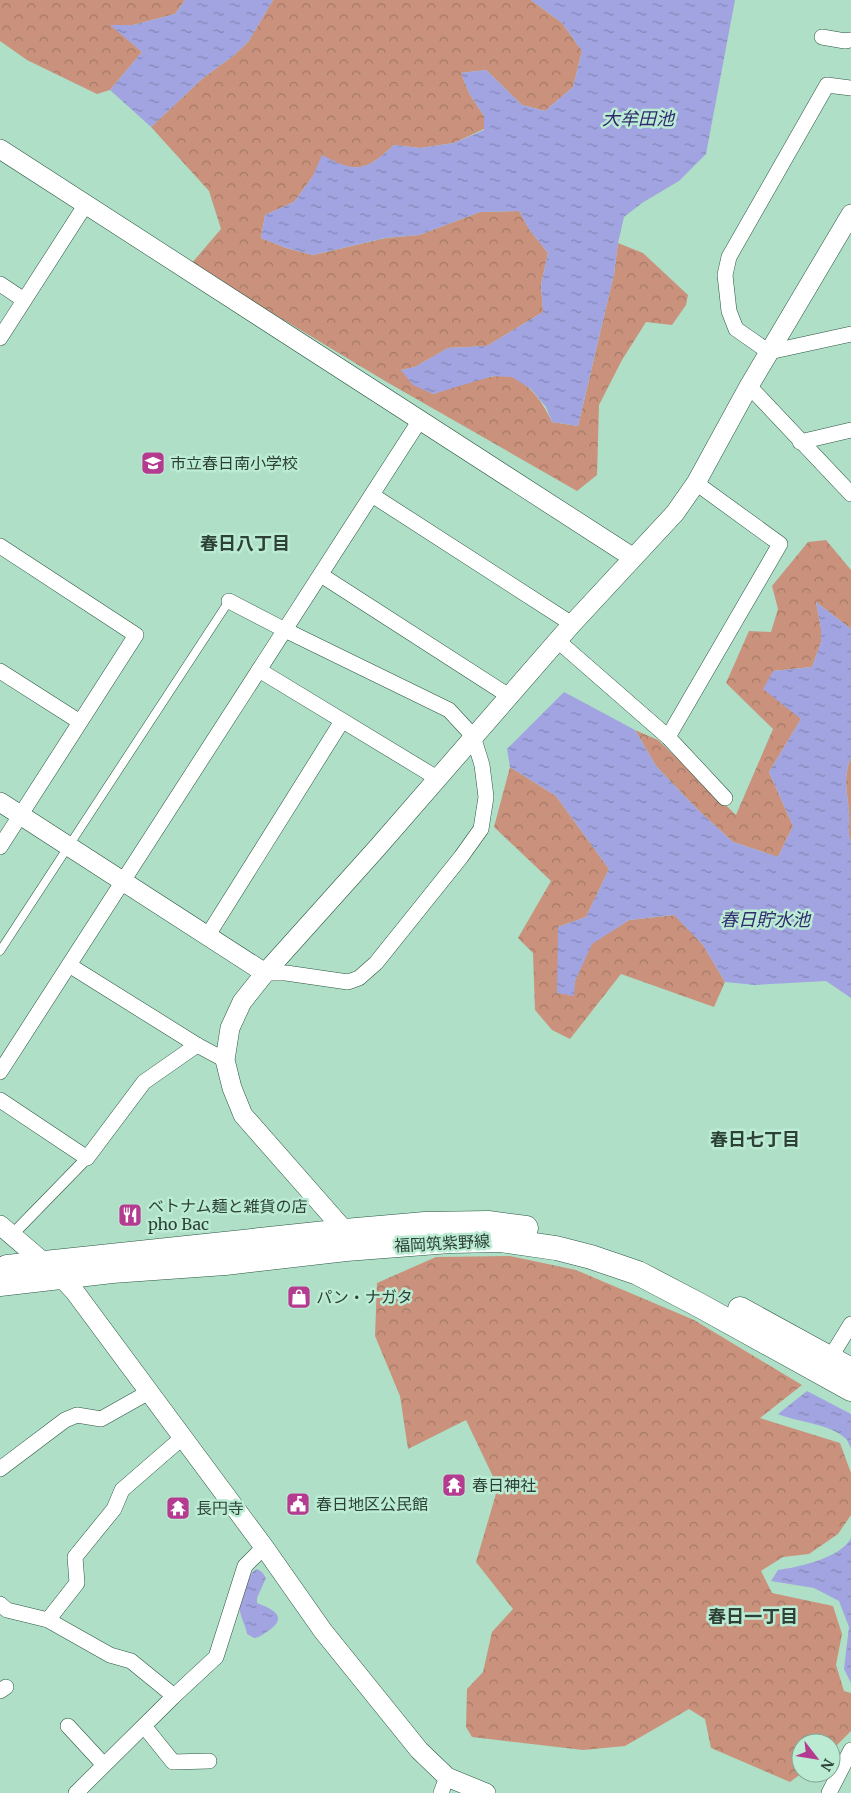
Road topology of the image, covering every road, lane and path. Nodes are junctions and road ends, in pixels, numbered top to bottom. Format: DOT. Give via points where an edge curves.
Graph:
graph roads {
  1 [pos="822,37"];
  2 [pos="851,40"];
  3 [pos="851,88"];
  4 [pos="0,149"];
  5 [pos="86,204"];
  6 [pos="851,214"];
  7 [pos="843,238"];
  8 [pos="0,284"];
  9 [pos="24,300"];
  10 [pos="851,334"];
  11 [pos="0,338"];
  12 [pos="769,352"];
  13 [pos="749,386"];
  14 [pos="420,420"];
  15 [pos="851,430"];
  16 [pos="800,442"];
  17 [pos="696,483"];
  18 [pos="851,494"];
  19 [pos="372,495"];
  20 [pos="0,546"];
  21 [pos="632,558"];
  22 [pos="321,575"];
  23 [pos="229,601"];
  24 [pos="572,624"];
  25 [pos="285,630"];
  26 [pos="558,641"];
  27 [pos="259,670"];
  28 [pos="0,671"];
  29 [pos="509,696"];
  30 [pos="342,721"];
  31 [pos="80,722"];
  32 [pos="473,736"];
  33 [pos="668,737"];
  34 [pos="437,778"];
  35 [pos="725,798"];
  36 [pos="0,802"];
  37 [pos="20,815"];
  38 [pos="69,846"];
  39 [pos="0,847"];
  40 [pos="123,881"];
  41 [pos="208,935"];
  42 [pos="0,951"];
  43 [pos="69,965"];
  44 [pos="265,973"];
  45 [pos="197,1045"];
  46 [pos="225,1060"];
  47 [pos="0,1072"];
  48 [pos="0,1100"];
  49 [pos="87,1158"];
  50 [pos="6,1230"];
  51 [pos="345,1231"];
  52 [pos="0,1268"];
  53 [pos="53,1271"];
  54 [pos="0,1284"];
  55 [pos="851,1324"];
  56 [pos="830,1358"];
  57 [pos="851,1370"];
  58 [pos="851,1390"];
  59 [pos="149,1392"];
  60 [pos="183,1437"];
  61 [pos="0,1469"];
  62 [pos="264,1547"];
  63 [pos="0,1604"];
  64 [pos="48,1620"];
  65 [pos="174,1696"];
  66 [pos="68,1726"];
  67 [pos="144,1726"];
  68 [pos="851,1750"];
  69 [pos="209,1761"];
  70 [pos="104,1765"];
  71 [pos="444,1785"];
  72 [pos="81,1792"];
  73 [pos="486,1793"];
  74 [pos="829,1793"];
  1 -- 2 [label="street"];
  3 -- 12 [label="street" via="827,85 728,257 724,275 729,311 736,329"];
  4 -- 5 [label="street"];
  5 -- 9 [label="street"];
  5 -- 14 [label="street"];
  6 -- 7 [label="street"];
  7 -- 12 [label="street"];
  8 -- 9 [label="street"];
  9 -- 11 [label="street"];
  10 -- 12 [label="street"];
  12 -- 13 [label="street"];
  13 -- 16 [label="street"];
  13 -- 17 [label="street"];
  14 -- 19 [label="street"];
  14 -- 21 [label="street"];
  15 -- 16 [label="street"];
  16 -- 18 [label="street"];
  17 -- 21 [label="street" via="675,513"];
  17 -- 33 [label="street" via="780,544"];
  19 -- 22 [label="street"];
  19 -- 24 [label="street"];
  20 -- 31 [label="street" via="136,635"];
  21 -- 24 [label="street"];
  22 -- 25 [label="street"];
  22 -- 29 [label="street"];
  23 -- 25 [label="street"];
  23 -- 38 [label="lane"];
  24 -- 26 [label="street"];
  25 -- 27 [label="street"];
  25 -- 32 [label="street" via="449,710"];
  26 -- 29 [label="street"];
  26 -- 33 [label="street"];
  27 -- 30 [label="street"];
  27 -- 40 [label="street"];
  28 -- 31 [label="street"];
  29 -- 32 [label="street"];
  30 -- 34 [label="street"];
  30 -- 41 [label="street"];
  31 -- 37 [label="street"];
  32 -- 34 [label="street"];
  32 -- 44 [label="street" via="482,765 486,797 482,829 376,963 360,978 348,982 286,972"];
  33 -- 35 [label="street"];
  34 -- 44 [label="street"];
  36 -- 37 [label="street"];
  37 -- 38 [label="street"];
  37 -- 39 [label="street"];
  38 -- 40 [label="street"];
  38 -- 42 [label="lane"];
  40 -- 41 [label="street"];
  40 -- 43 [label="street"];
  41 -- 44 [label="street"];
  43 -- 45 [label="street"];
  43 -- 47 [label="street"];
  44 -- 46 [label="street" via="242,1002 230,1028"];
  45 -- 46 [label="street"];
  45 -- 49 [label="street" via="144,1082"];
  46 -- 51 [label="street" via="243,1114"];
  48 -- 49 [label="street"];
  49 -- 50 [label="street"];
  50 -- 53 [label="street"];
  51 -- 53 [label="main road, 福岡筑紫野線"];
  51 -- 56 [label="main road, 福岡筑紫野線" via="425,1224 488,1223 588,1240 669,1271"];
  52 -- 53 [label="main road, 福岡筑紫野線"];
  53 -- 54 [label="main road, 福岡筑紫野線"];
  53 -- 58 [label="main road, 福岡筑紫野線" via="112,1271 225,1263 450,1240 501,1240 556,1248 638,1273"];
  53 -- 59 [label="street" via="75,1292"];
  55 -- 56 [label="street"];
  56 -- 57 [label="main road, 福岡筑紫野線"];
  59 -- 60 [label="street"];
  59 -- 61 [label="street" via="101,1419 77,1415 65,1420"];
  60 -- 62 [label="street"];
  60 -- 64 [label="street" via="122,1490 114,1509 75,1557 77,1582"];
  62 -- 65 [label="street" via="245,1566 216,1657"];
  62 -- 71 [label="street" via="323,1631"];
  63 -- 64 [label="street" via="7,1610"];
  64 -- 65 [label="street" via="110,1655 131,1661"];
  65 -- 67 [label="street"];
  66 -- 70 [label="street"];
  67 -- 69 [label="street" via="173,1762"];
  67 -- 70 [label="street"];
  68 -- 74 [label="street"];
  70 -- 72 [label="street"];
  71 -- 73 [label="street"];
}
